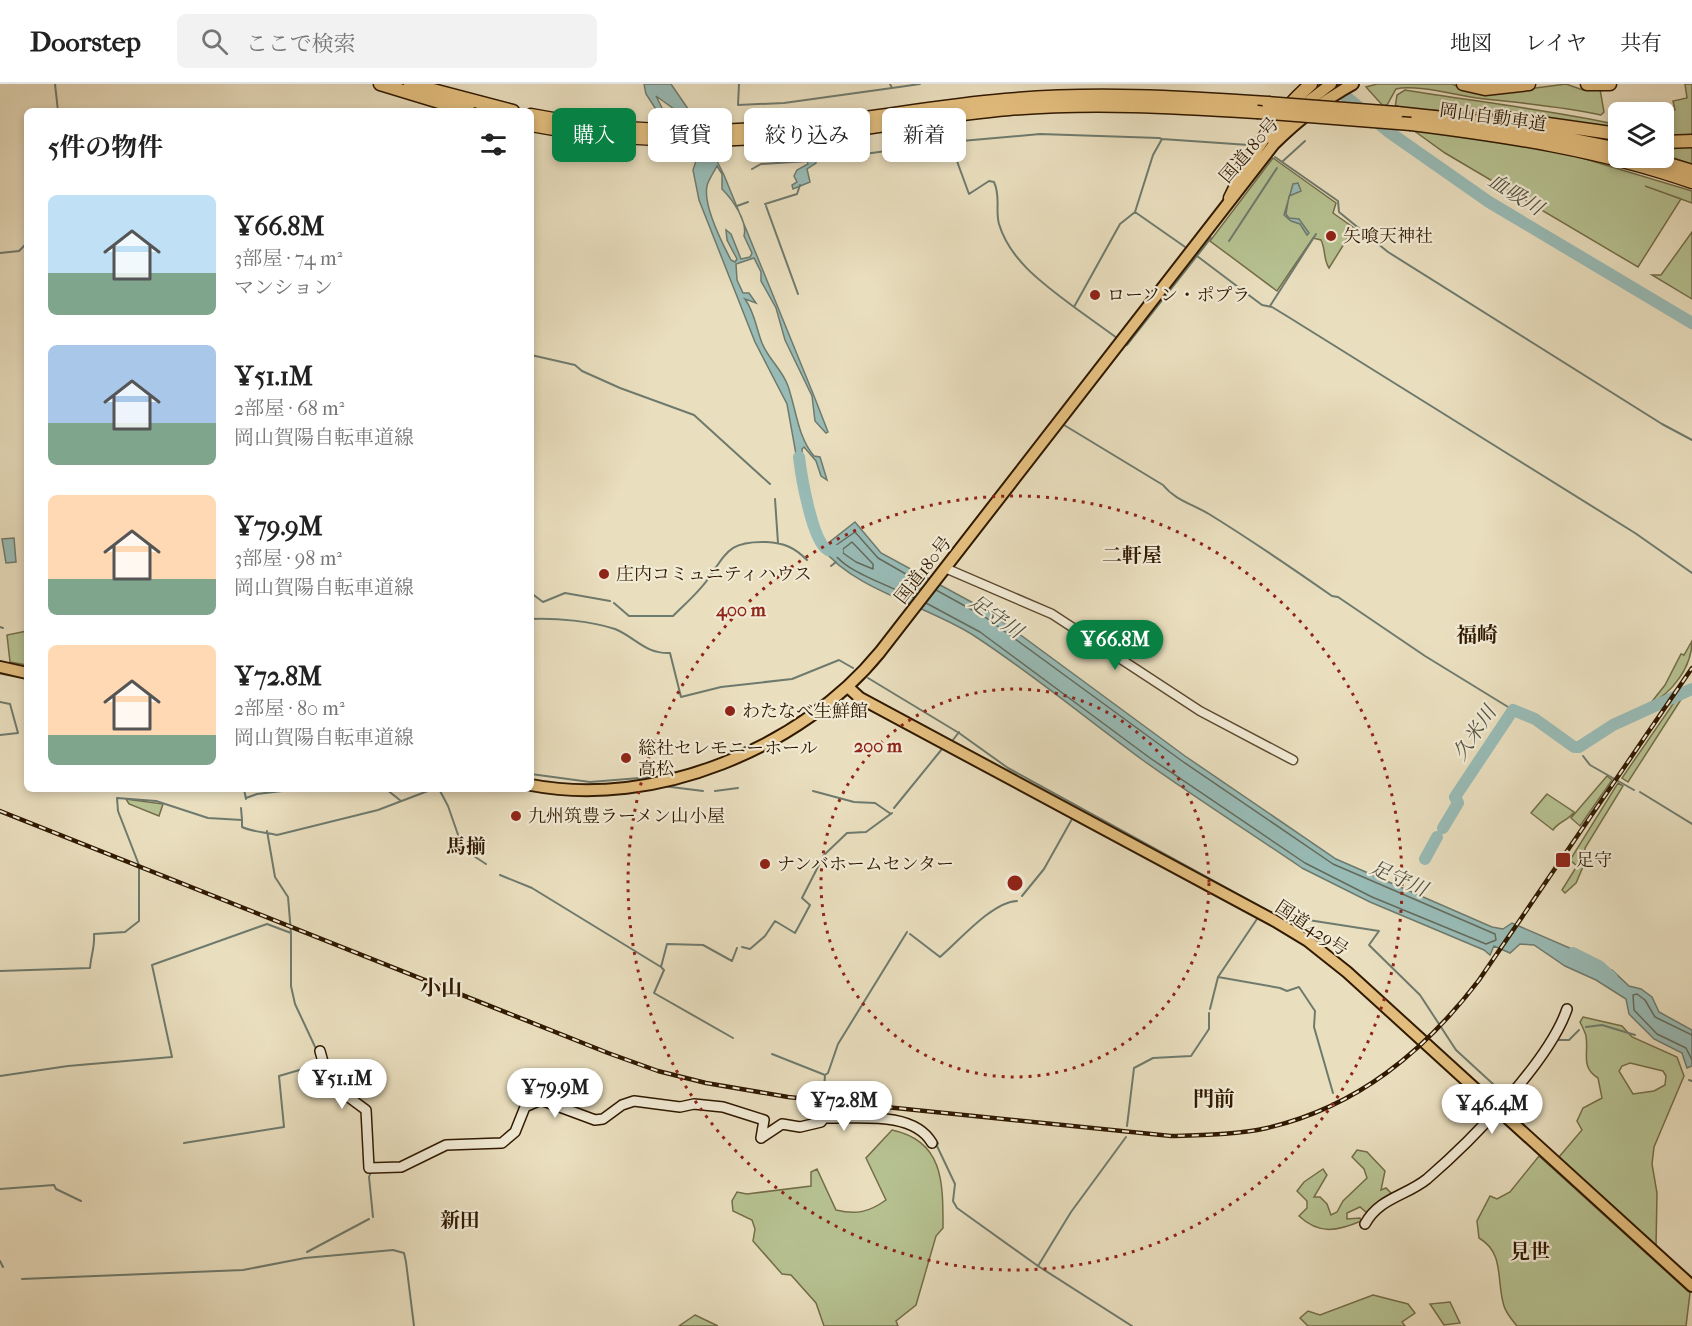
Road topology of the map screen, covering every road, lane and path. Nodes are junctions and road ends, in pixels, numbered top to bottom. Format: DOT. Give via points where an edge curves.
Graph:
graph roads {
  1 [pos="380,84"];
  2 [pos="410,84"];
  3 [pos="1331,84"];
  4 [pos="1463,84"];
  5 [pos="1529,84"];
  6 [pos="1587,84"];
  7 [pos="1610,84"];
  8 [pos="1352,85"];
  9 [pos="1318,89"];
  10 [pos="459,108"];
  11 [pos="502,108"];
  12 [pos="534,116"];
  13 [pos="552,119"];
  14 [pos="1411,119"];
  15 [pos="534,125"];
  16 [pos="552,127"];
  17 [pos="636,133"];
  18 [pos="648,133"];
  19 [pos="1608,133"];
  20 [pos="732,135"];
  21 [pos="732,135"];
  22 [pos="1692,141"];
  23 [pos="1674,142"];
  24 [pos="1608,147"];
  25 [pos="1674,166"];
  26 [pos="1692,171"];
  27 [pos="1692,182"];
  28 [pos="1230,198"];
  29 [pos="943,571"];
  30 [pos="0,667"];
  31 [pos="24,672"];
  32 [pos="849,688"];
  33 [pos="1293,760"];
  34 [pos="534,785"];
  35 [pos="1567,1009"];
  36 [pos="320,1051"];
  37 [pos="1497,1109"];
  38 [pos="932,1143"];
  39 [pos="1365,1224"];
  40 [pos="1692,1286"];
  1 -- 10 [label="highway"];
  2 -- 11 [label="highway"];
  3 -- 9 [label="highway, 国道180号"];
  4 -- 5 [label="highway" via="1496,89"];
  6 -- 7 [label="highway"];
  8 -- 9 [label="highway, 国道180号"];
  9 -- 28 [label="highway, 国道180号"];
  9 -- 28 [label="highway" via="1271,127"];
  12 -- 13 [label="highway, 岡山自動車道"];
  14 -- 19 [label="highway" via="1496,117"];
  14 -- 20 [label="highway, 岡山自動車道, bridge" via="1396,113 1268,103 1144,96 1054,97"];
  14 -- 21 [label="highway, 岡山自動車道, bridge" via="1055,106 835,132"];
  14 -- 24 [label="highway, 岡山自動車道" via="1490,123"];
  14 -- 27 [label="highway, 岡山自動車道" via="1552,143"];
  15 -- 16 [label="highway, 岡山自動車道"];
  17 -- 18 [label="highway, 岡山自動車道"];
  22 -- 23 [label="highway"];
  25 -- 26 [label="highway"];
  28 -- 29 [label="highway, 国道180号" via="1190,255"];
  29 -- 32 [label="highway, 国道180号"];
  29 -- 33 [label="street" via="1009,593 1052,614 1200,711"];
  30 -- 31 [label="highway"];
  32 -- 34 [label="highway, 国道180号" via="769,743 700,771 604,788"];
  32 -- 37 [label="highway, 国道429号" via="860,698 1308,941"];
  35 -- 37 [label="main road" via="1533,1066"];
  36 -- 38 [label="main road" via="327,1076 366,1110 369,1168 401,1167 446,1145 502,1143 515,1132 525,1107 541,1100 595,1120 634,1101 723,1107 764,1120 761,1138 782,1124 808,1126 824,1118 890,1120 914,1126"];
  37 -- 39 [label="main road" via="1426,1180 1380,1204"];
  37 -- 40 [label="highway, 国道429号"];
}
